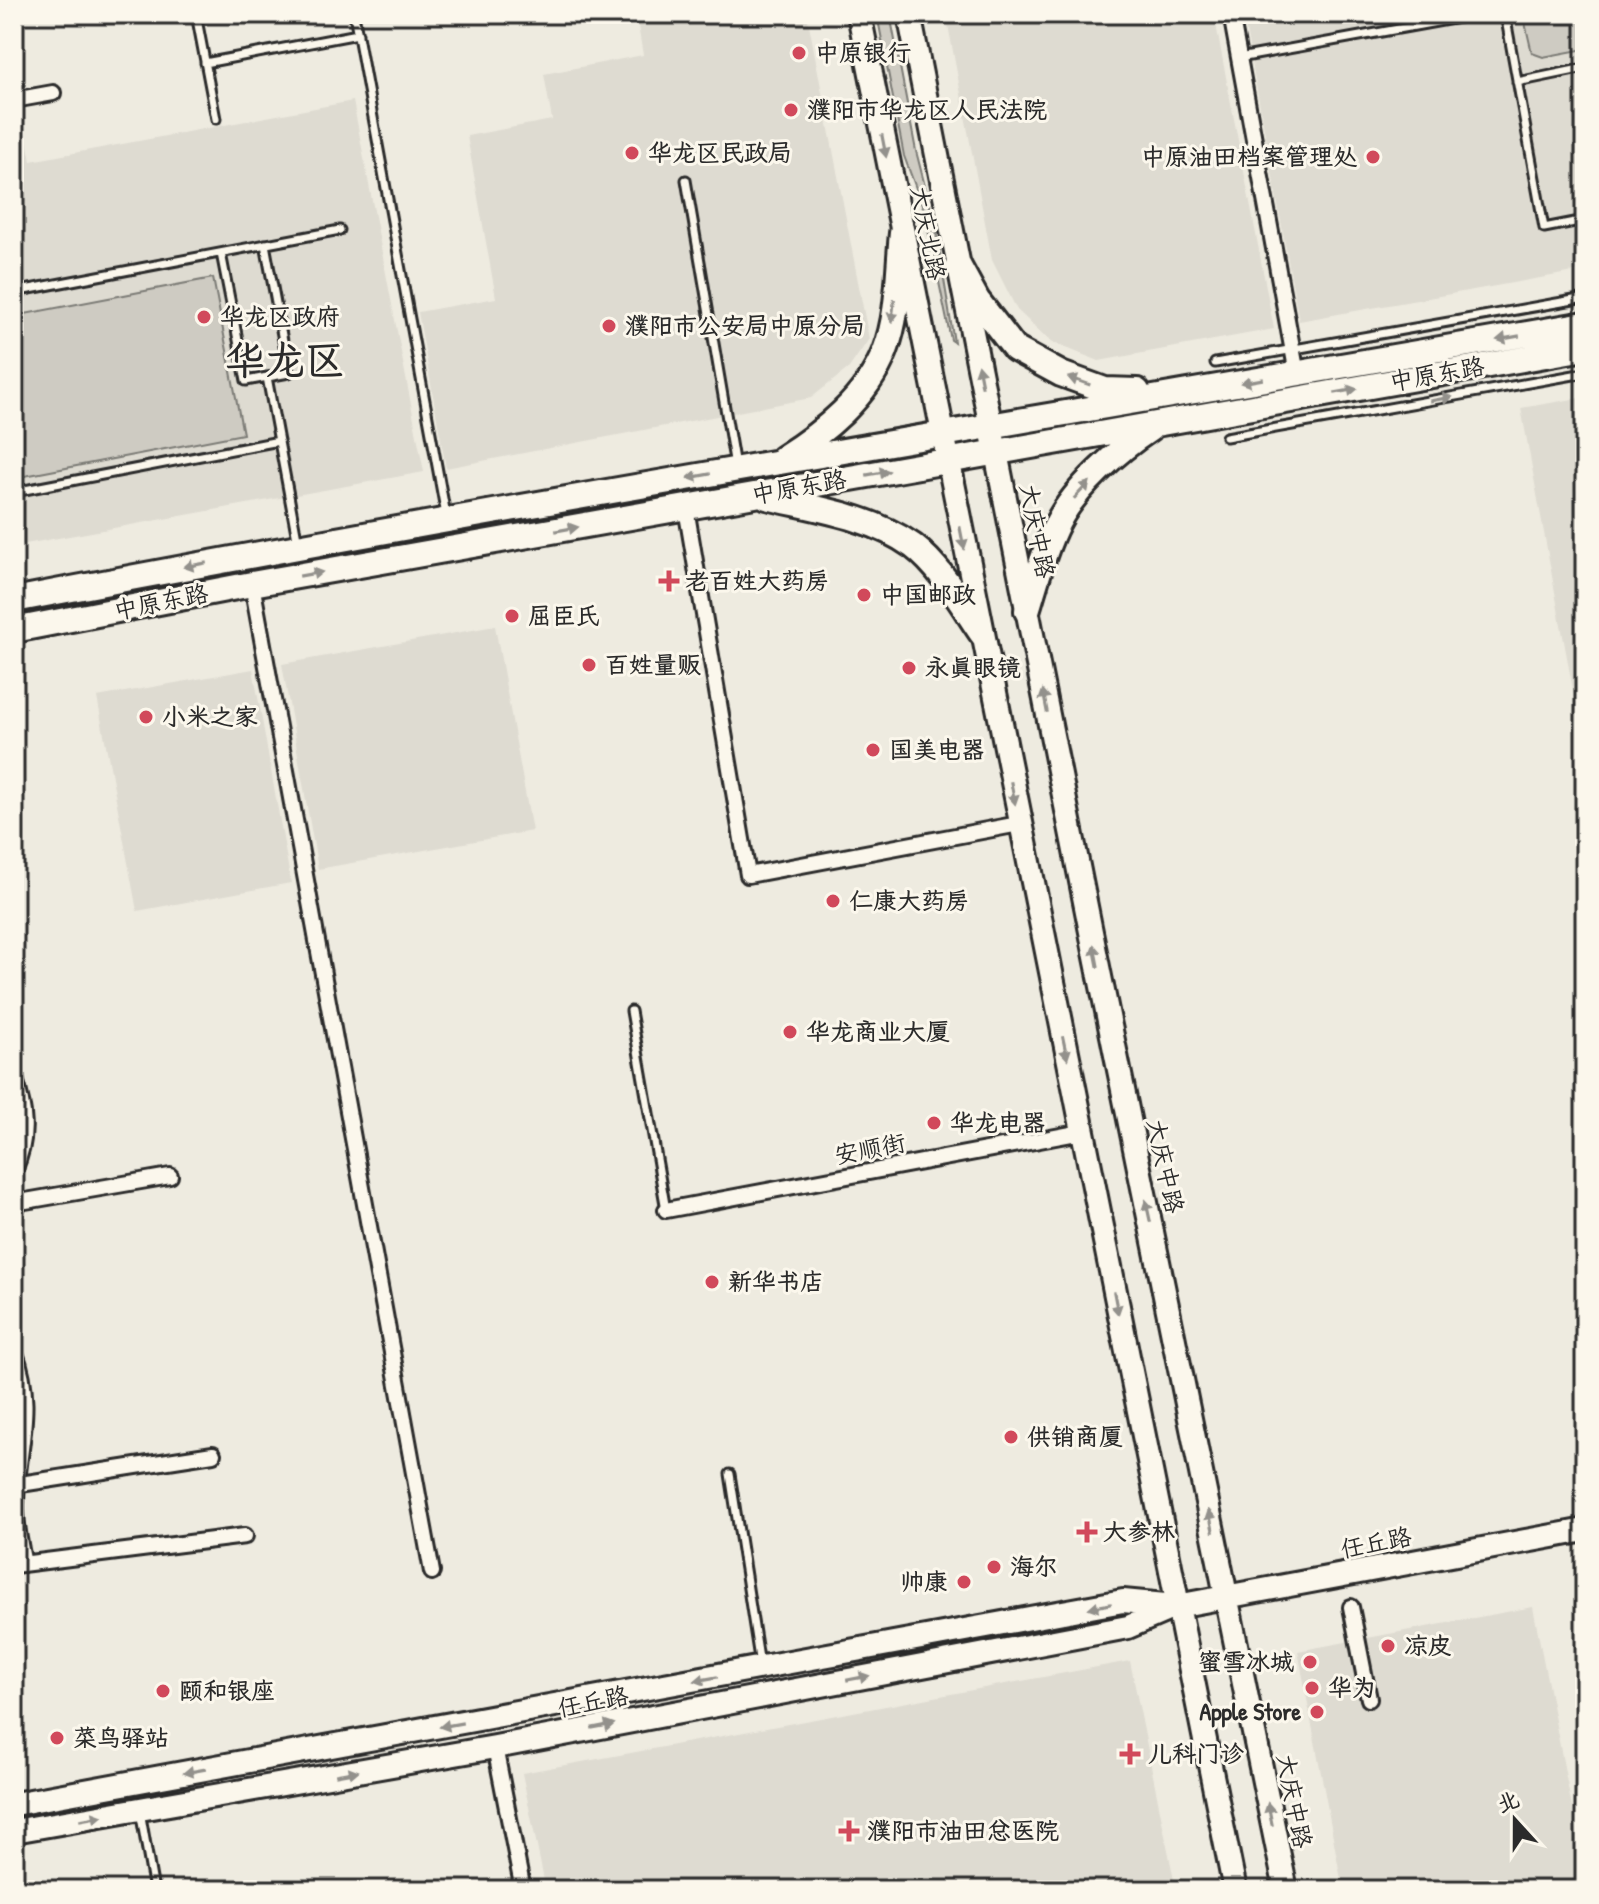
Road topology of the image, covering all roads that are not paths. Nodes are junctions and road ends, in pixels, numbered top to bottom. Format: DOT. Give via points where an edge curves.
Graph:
graph roads {
  1 [pos="196,14"];
  2 [pos="354,14"];
  3 [pos="859,14"];
  4 [pos="909,14"];
  5 [pos="1231,14"];
  6 [pos="1481,14"];
  7 [pos="1505,14"];
  8 [pos="358,34"];
  9 [pos="1239,58"];
  10 [pos="205,63"];
  11 [pos="1585,68"];
  12 [pos="1517,82"];
  13 [pos="53,93"];
  14 [pos="14,100"];
  15 [pos="216,119"];
  16 [pos="686,180"];
  17 [pos="1585,220"];
  18 [pos="340,230"];
  19 [pos="902,233"];
  20 [pos="265,244"];
  21 [pos="221,253"];
  22 [pos="958,265"];
  23 [pos="14,292"];
  24 [pos="1585,298"];
  25 [pos="1585,324"];
  26 [pos="1585,348"];
  27 [pos="1294,362"];
  28 [pos="1215,363"];
  29 [pos="1585,373"];
  30 [pos="267,377"];
  31 [pos="1183,393"];
  32 [pos="1159,424"];
  33 [pos="990,426"];
  34 [pos="942,434"];
  35 [pos="1226,437"];
  36 [pos="279,441"];
  37 [pos="995,453"];
  38 [pos="947,461"];
  39 [pos="776,463"];
  40 [pos="735,469"];
  41 [pos="14,492"];
  42 [pos="757,495"];
  43 [pos="686,508"];
  44 [pos="447,520"];
  45 [pos="299,546"];
  46 [pos="252,584"];
  47 [pos="14,600"];
  48 [pos="1027,611"];
  49 [pos="14,630"];
  50 [pos="982,634"];
  51 [pos="1019,824"];
  52 [pos="631,1011"];
  53 [pos="14,1076"];
  54 [pos="1082,1132"];
  55 [pos="14,1170"];
  56 [pos="170,1176"];
  57 [pos="14,1203"];
  58 [pos="666,1210"];
  59 [pos="14,1350"];
  60 [pos="213,1454"];
  61 [pos="730,1474"];
  62 [pos="16,1485"];
  63 [pos="1585,1530"];
  64 [pos="245,1536"];
  65 [pos="19,1564"];
  66 [pos="432,1572"];
  67 [pos="1226,1597"];
  68 [pos="1177,1606"];
  69 [pos="1351,1607"];
  70 [pos="760,1669"];
  71 [pos="1369,1699"];
  72 [pos="495,1747"];
  73 [pos="14,1804"];
  74 [pos="140,1809"];
  75 [pos="14,1831"];
  76 [pos="154,1890"];
  77 [pos="523,1890"];
  78 [pos="1235,1890"];
  79 [pos="1286,1890"];
  1 -- 10 [label="lane"];
  2 -- 8 [label="lane"];
  3 -- 19 [label="main road, 大庆北路, one-way"];
  4 -- 22 [label="main road, 大庆北路"];
  5 -- 9 [label="street"];
  6 -- 9 [label="lane"];
  7 -- 12 [label="lane"];
  8 -- 10 [label="lane"];
  8 -- 44 [label="lane"];
  9 -- 27 [label="street"];
  10 -- 15 [label="lane"];
  11 -- 12 [label="lane"];
  12 -- 17 [label="lane" via="1544,228"];
  13 -- 14 [label="street"];
  16 -- 40 [label="lane"];
  18 -- 20 [label="lane"];
  19 -- 34 [label="main road, 大庆北路"];
  19 -- 39 [label="main road, one-way" via="885,352 854,401"];
  20 -- 21 [label="lane"];
  20 -- 30 [label="lane" via="289,373"];
  21 -- 23 [label="lane"];
  21 -- 30 [label="lane" via="246,381"];
  31 -- 22 [label="main road, one-way" via="1105,390 1015,349"];
  33 -- 22 [label="main road, 大庆北路, one-way"];
  24 -- 27 [label="lane"];
  25 -- 27 [label="main road, 中原东路, one-way"];
  32 -- 26 [label="main road, 中原东路, one-way"];
  27 -- 28 [label="lane"];
  27 -- 31 [label="main road, 中原东路, one-way"];
  35 -- 29 [label="lane, one-way"];
  30 -- 36 [label="lane"];
  31 -- 33 [label="main road, 中原东路"];
  32 -- 37 [label="main road, 中原东路"];
  48 -- 32 [label="main road, one-way" via="1057,523 1074,498 1131,442"];
  33 -- 34 [label="main road, 中原东路"];
  33 -- 37 [label="main road, 大庆北路"];
  34 -- 38 [label="main road, 大庆北路"];
  34 -- 39 [label="main road, 中原东路"];
  36 -- 41 [label="lane"];
  36 -- 45 [label="lane"];
  37 -- 38 [label="main road, 中原东路"];
  37 -- 48 [label="main road, 大庆中路"];
  42 -- 38 [label="main road, 中原东路, one-way"];
  38 -- 50 [label="main road, one-way"];
  39 -- 40 [label="main road, 中原东路"];
  40 -- 44 [label="main road, 中原东路, one-way"];
  42 -- 43 [label="main road, 中原东路"];
  42 -- 50 [label="main road" via="878,525 915,548"];
  46 -- 43 [label="main road, 中原东路, one-way"];
  43 -- 51 [label="street" via="748,875"];
  44 -- 45 [label="main road, 中原东路"];
  45 -- 47 [label="main road, 中原东路, one-way"];
  46 -- 49 [label="main road, 中原东路"];
  46 -- 66 [label="street"];
  67 -- 48 [label="main road, 大庆中路, one-way"];
  50 -- 51 [label="main road, one-way"];
  51 -- 54 [label="main road, one-way"];
  52 -- 58 [label="lane"];
  53 -- 55 [label="street" via="25,1124"];
  54 -- 58 [label="street, 安顺街"];
  54 -- 68 [label="main road, one-way"];
  56 -- 57 [label="street"];
  59 -- 62 [label="street" via="25,1385"];
  60 -- 62 [label="street"];
  61 -- 70 [label="lane"];
  62 -- 65 [label="street"];
  63 -- 67 [label="main road, 任丘路"];
  64 -- 65 [label="street"];
  67 -- 68 [label="main road, 任丘路"];
  79 -- 67 [label="main road, 大庆中路, one-way"];
  68 -- 70 [label="main road, 任丘路, one-way" via="1123,1601"];
  72 -- 68 [label="main road, 任丘路, one-way" via="1128,1627"];
  68 -- 78 [label="main road"];
  69 -- 71 [label="street"];
  70 -- 73 [label="main road, 任丘路, one-way"];
  74 -- 72 [label="main road, 任丘路, one-way"];
  72 -- 77 [label="street"];
  75 -- 74 [label="main road, 任丘路, one-way"];
  74 -- 76 [label="lane"];
}
